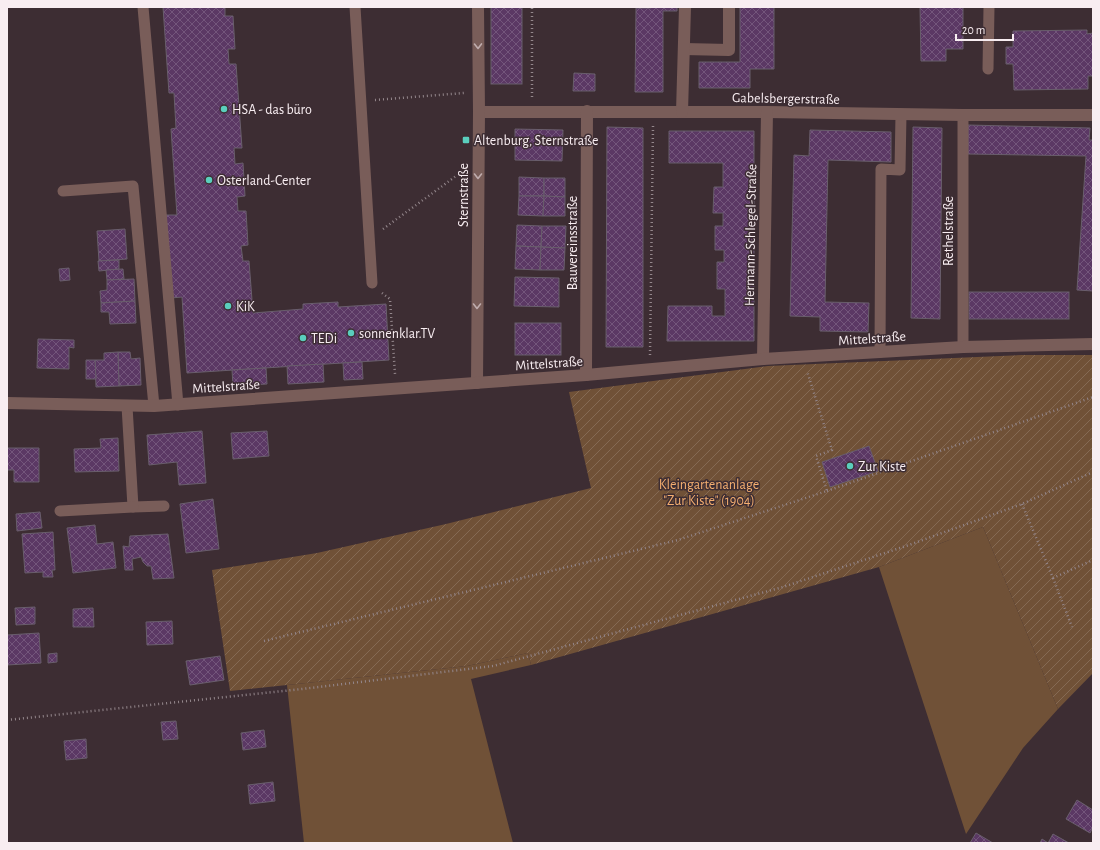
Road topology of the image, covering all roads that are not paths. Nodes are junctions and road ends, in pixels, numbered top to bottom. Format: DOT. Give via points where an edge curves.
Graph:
graph roads {
  1 [pos="143,7"];
  2 [pos="355,7"];
  3 [pos="478,7"];
  4 [pos="685,7"];
  5 [pos="729,7"];
  6 [pos="989,7"];
  7 [pos="684,49"];
  8 [pos="988,69"];
  9 [pos="587,111"];
  10 [pos="479,112"];
  11 [pos="682,112"];
  12 [pos="767,112"];
  13 [pos="901,114"];
  14 [pos="964,115"];
  15 [pos="1093,115"];
  16 [pos="63,191"];
  17 [pos="372,283"];
  18 [pos="1093,344"];
  19 [pos="963,347"];
  20 [pos="880,352"];
  21 [pos="763,359"];
  22 [pos="586,375"];
  23 [pos="477,383"];
  24 [pos="7,403"];
  25 [pos="178,404"];
  26 [pos="127,406"];
  27 [pos="154,406"];
  28 [pos="164,506"];
  29 [pos="133,507"];
  30 [pos="60,511"];
  1 -- 25 [label="lane"];
  2 -- 17 [label="lane"];
  3 -- 10 [label="street, Sternstraße, one-way"];
  4 -- 7 [label="street"];
  5 -- 7 [label="street" via="729,50"];
  6 -- 8 [label="lane"];
  7 -- 11 [label="street"];
  9 -- 10 [label="street, Gabelsbergerstraße"];
  9 -- 11 [label="street, Gabelsbergerstraße"];
  9 -- 22 [label="street, Bauvereinsstraße"];
  10 -- 23 [label="street, Sternstraße, one-way"];
  11 -- 12 [label="street, Gabelsbergerstraße"];
  12 -- 13 [label="street, Gabelsbergerstraße"];
  12 -- 21 [label="street, Hermann-Schlegel-Straße"];
  13 -- 14 [label="street, Gabelsbergerstraße"];
  13 -- 20 [label="lane" via="900,170 881,169"];
  14 -- 15 [label="street, Gabelsbergerstraße"];
  14 -- 19 [label="lane, Rethelstraße"];
  16 -- 27 [label="lane" via="133,186"];
  18 -- 19 [label="street, Mittelstraße"];
  19 -- 20 [label="street, Mittelstraße"];
  20 -- 21 [label="street, Mittelstraße"];
  21 -- 22 [label="street, Mittelstraße"];
  22 -- 23 [label="street, Mittelstraße"];
  23 -- 25 [label="street, Mittelstraße"];
  24 -- 26 [label="street, Mittelstraße"];
  25 -- 27 [label="street, Mittelstraße"];
  26 -- 27 [label="street, Mittelstraße"];
  26 -- 29 [label="lane"];
  28 -- 29 [label="lane"];
  29 -- 30 [label="lane"];
}
